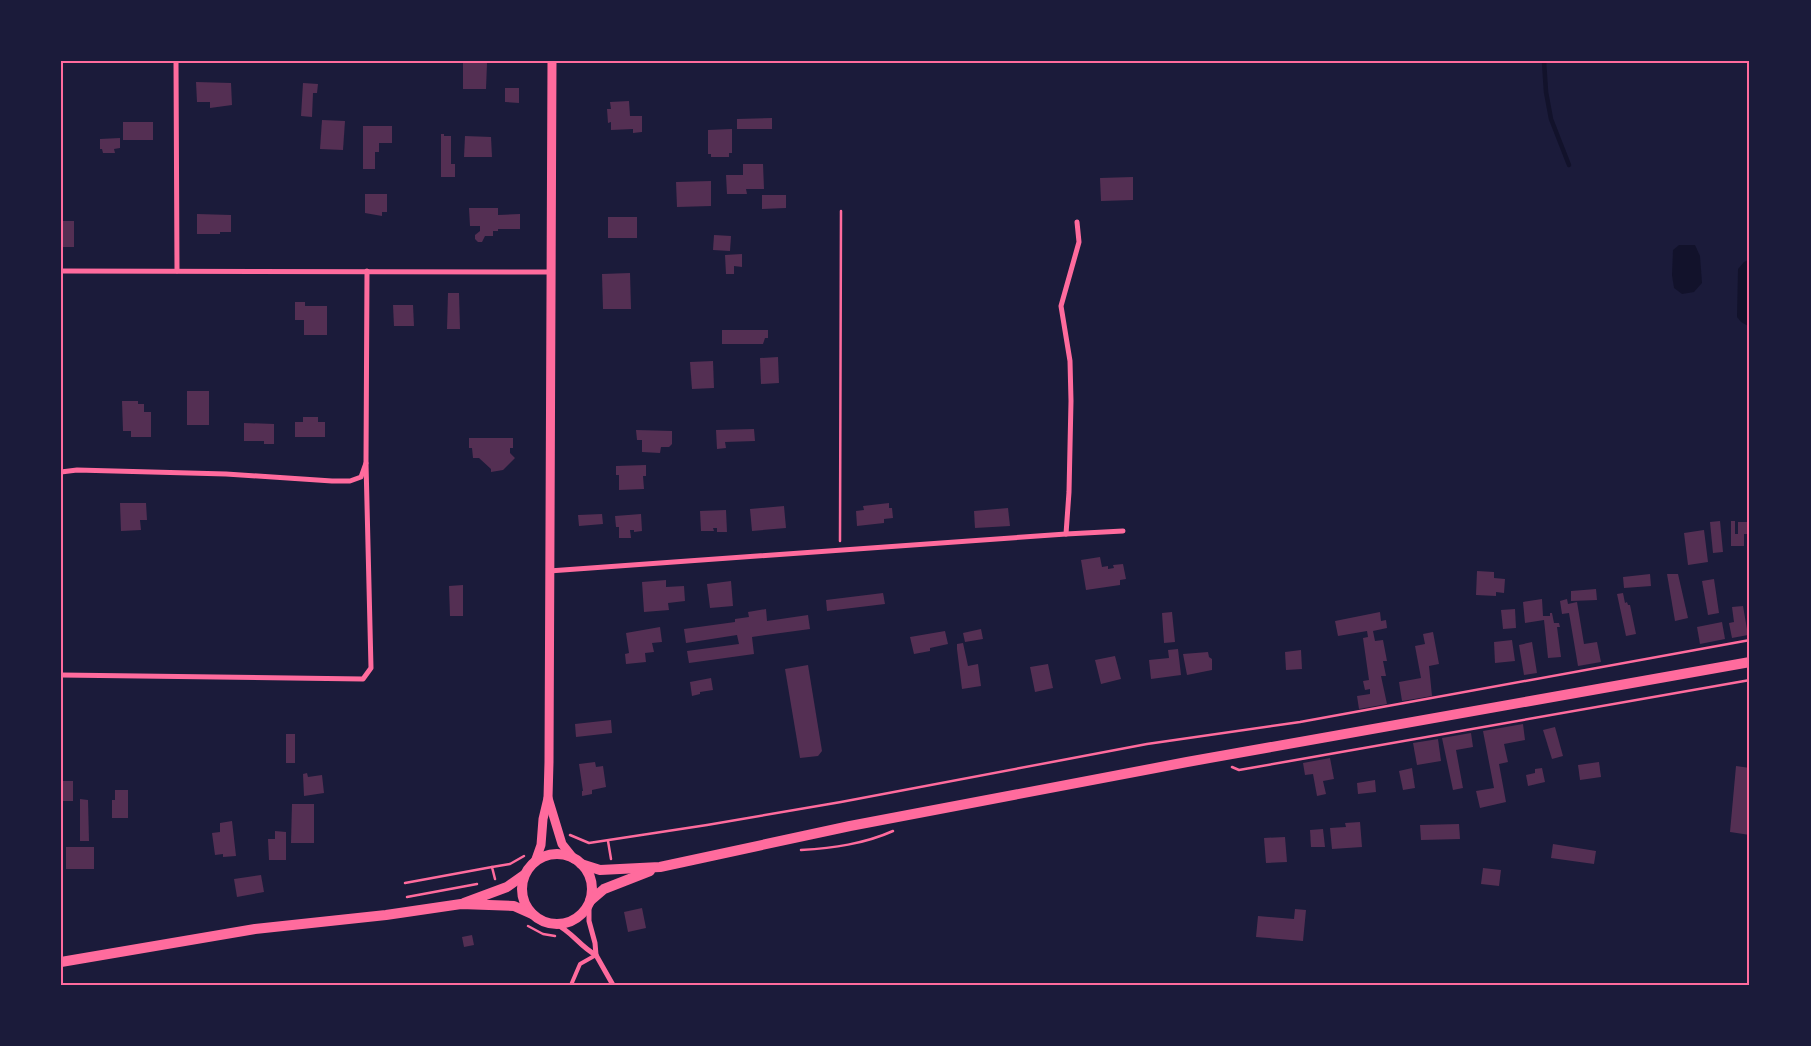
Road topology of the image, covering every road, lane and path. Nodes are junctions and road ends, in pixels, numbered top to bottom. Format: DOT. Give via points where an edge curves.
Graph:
graph roads {
  1 [pos="176,61"];
  2 [pos="552,61"];
  3 [pos="841,211"];
  4 [pos="1077,222"];
  5 [pos="61,270"];
  6 [pos="177,271"];
  7 [pos="367,271"];
  8 [pos="551,272"];
  9 [pos="366,463"];
  10 [pos="61,472"];
  11 [pos="1123,531"];
  12 [pos="1066,534"];
  13 [pos="840,550"];
  14 [pos="549,571"];
  15 [pos="1750,640"];
  16 [pos="1672,654"];
  17 [pos="1673,660"];
  18 [pos="1750,662"];
  19 [pos="61,675"];
  20 [pos="1750,680"];
  21 [pos="1230,766"];
  22 [pos="548,798"];
  23 [pos="900,828"];
  24 [pos="568,834"];
  25 [pos="608,841"];
  26 [pos="792,851"];
  27 [pos="528,853"];
  28 [pos="578,861"];
  29 [pos="534,862"];
  30 [pos="612,865"];
  31 [pos="660,866"];
  32 [pos="492,867"];
  33 [pos="524,875"];
  34 [pos="495,880"];
  35 [pos="490,881"];
  36 [pos="405,883"];
  37 [pos="482,883"];
  38 [pos="496,886"];
  39 [pos="407,897"];
  40 [pos="589,903"];
  41 [pos="461,904"];
  42 [pos="532,914"];
  43 [pos="522,921"];
  44 [pos="555,924"];
  45 [pos="560,937"];
  46 [pos="596,955"];
  47 [pos="61,962"];
  48 [pos="571,985"];
  49 [pos="613,985"];
  1 -- 6 [label="street"];
  2 -- 8 [label="street"];
  3 -- 13 [label="path"];
  4 -- 12 [label="street" via="1079,242 1061,306 1070,361 1071,402"];
  5 -- 6 [label="street"];
  6 -- 7 [label="street"];
  7 -- 8 [label="street"];
  7 -- 9 [label="street"];
  8 -- 14 [label="street"];
  9 -- 10 [label="street" via="360,476 350,481 226,474"];
  9 -- 19 [label="street" via="371,668 363,679"];
  11 -- 12 [label="street"];
  12 -- 13 [label="street"];
  13 -- 14 [label="street"];
  14 -- 22 [label="street"];
  15 -- 16 [label="path"];
  16 -- 17 [label="path"];
  16 -- 25 [label="path" via="1300,722 1147,744 841,802"];
  18 -- 31 [label="main road" via="1233,754 850,826"];
  20 -- 21 [label="path" via="1238,770"];
  22 -- 28 [label="street" via="562,844"];
  22 -- 29 [label="street" via="541,845"];
  23 -- 26 [label="path" via="870,841"];
  24 -- 25 [label="path" via="589,843"];
  25 -- 30 [label="path"];
  27 -- 32 [label="path" via="516,862"];
  28 -- 29 [label="main road" via="558,854"];
  28 -- 31 [label="main road" via="600,870"];
  28 -- 40 [label="main road" via="590,878"];
  29 -- 33 [label="main road"];
  31 -- 40 [label="main road" via="604,889"];
  32 -- 34 [label="path"];
  32 -- 36 [label="path"];
  33 -- 41 [label="main road" via="507,887"];
  33 -- 42 [label="main road" via="522,892"];
  34 -- 35 [label="path"];
  34 -- 38 [label="path"];
  37 -- 39 [label="path"];
  40 -- 44 [label="main road" via="572,921"];
  40 -- 46 [label="street" via="588,921 596,943"];
  41 -- 42 [label="main road" via="514,906"];
  41 -- 47 [label="main road" via="255,929"];
  42 -- 44 [label="main road"];
  43 -- 45 [label="path" via="534,930"];
  44 -- 46 [label="street" via="565,928 586,950"];
  46 -- 48 [label="lane" via="580,964"];
  46 -- 49 [label="street"];
}
